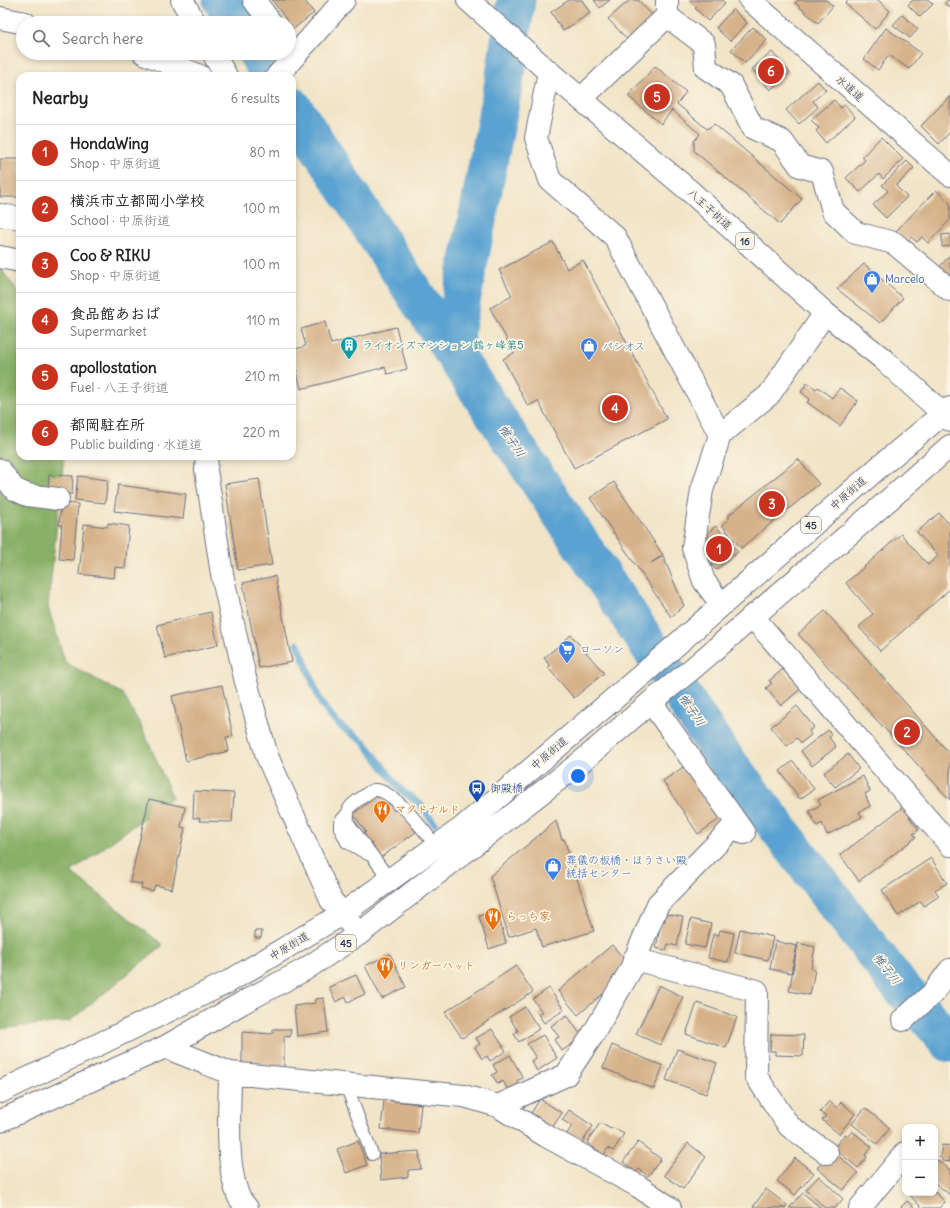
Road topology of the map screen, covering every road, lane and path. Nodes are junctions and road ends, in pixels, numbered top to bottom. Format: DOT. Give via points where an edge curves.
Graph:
graph roads {
  1 [pos="182,0"];
  2 [pos="254,0"];
  3 [pos="344,0"];
  4 [pos="468,0"];
  5 [pos="750,0"];
  6 [pos="667,8"];
  7 [pos="191,16"];
  8 [pos="266,16"];
  9 [pos="0,18"];
  10 [pos="16,21"];
  11 [pos="296,51"];
  12 [pos="161,60"];
  13 [pos="217,60"];
  14 [pos="545,68"];
  15 [pos="190,72"];
  16 [pos="224,72"];
  17 [pos="581,99"];
  18 [pos="950,175"];
  19 [pos="0,215"];
  20 [pos="16,217"];
  21 [pos="0,258"];
  22 [pos="16,260"];
  23 [pos="950,290"];
  24 [pos="825,313"];
  25 [pos="948,414"];
  26 [pos="720,435"];
  27 [pos="950,446"];
  28 [pos="207,460"];
  29 [pos="0,470"];
  30 [pos="58,499"];
  31 [pos="721,604"];
  32 [pos="752,616"];
  33 [pos="651,702"];
  34 [pos="950,845"];
  35 [pos="436,846"];
  36 [pos="390,880"];
  37 [pos="342,914"];
  38 [pos="359,934"];
  39 [pos="634,959"];
  40 [pos="950,970"];
  41 [pos="905,1018"];
  42 [pos="165,1047"];
  43 [pos="230,1073"];
  44 [pos="346,1085"];
  45 [pos="0,1092"];
  46 [pos="498,1106"];
  47 [pos="0,1121"];
  48 [pos="372,1154"];
  49 [pos="827,1154"];
  50 [pos="902,1157"];
  51 [pos="247,1208"];
  52 [pos="670,1208"];
  53 [pos="860,1208"];
  1 -- 7 [label="main road"];
  2 -- 8 [label="main road"];
  3 -- 11 [label="main road"];
  4 -- 14 [label="main road, 八王子街道 / 16"];
  5 -- 18 [label="main road, 水道道"];
  6 -- 17 [label="main road"];
  6 -- 23 [label="main road" via="704,44 706,68 731,85 753,128 782,141 800,166 822,172 833,211 856,233 894,243"];
  9 -- 10 [label="main road"];
  12 -- 15 [label="main road"];
  13 -- 16 [label="main road"];
  14 -- 17 [label="main road, 八王子街道 / 16"];
  14 -- 26 [label="main road" via="536,138 550,180 615,237"];
  17 -- 24 [label="main road, 八王子街道 / 16"];
  19 -- 20 [label="main road"];
  21 -- 22 [label="main road"];
  24 -- 25 [label="main road, 八王子街道 / 16"];
  24 -- 26 [label="main road" via="769,395"];
  25 -- 31 [label="main road, 中原街道 / 45" via="878,468"];
  26 -- 31 [label="main road" via="702,490 693,548 704,581"];
  27 -- 32 [label="main road, 45"];
  28 -- 37 [label="main road" via="206,470 222,574 267,756 331,900"];
  29 -- 30 [label="main road" via="14,489 27,495"];
  31 -- 35 [label="main road, 中原街道 / 45" via="462,828"];
  32 -- 33 [label="main road, 45"];
  32 -- 34 [label="main road"];
  33 -- 38 [label="main road, 45" via="581,762"];
  33 -- 39 [label="main road" via="741,828 658,904"];
  35 -- 36 [label="main road, 中原街道 / 45"];
  35 -- 36 [label="lane" via="414,818 383,791 372,790 350,806 348,823"];
  36 -- 37 [label="main road, 中原街道 / 45"];
  37 -- 38 [label="main road"];
  37 -- 45 [label="main road, 中原街道 / 45" via="228,982"];
  38 -- 42 [label="main road, 45" via="304,970"];
  39 -- 46 [label="main road" via="630,971 592,1036 566,1074"];
  39 -- 49 [label="main road" via="757,991 756,1076 789,1126"];
  40 -- 41 [label="main road" via="933,993"];
  42 -- 43 [label="main road"];
  42 -- 47 [label="main road, 45"];
  43 -- 44 [label="main road"];
  43 -- 51 [label="main road" via="229,1139 233,1180 239,1197"];
  44 -- 46 [label="main road" via="464,1096"];
  44 -- 48 [label="lane"];
  46 -- 52 [label="main road" via="546,1136 638,1186"];
  50 -- 53 [label="main road"];
}
